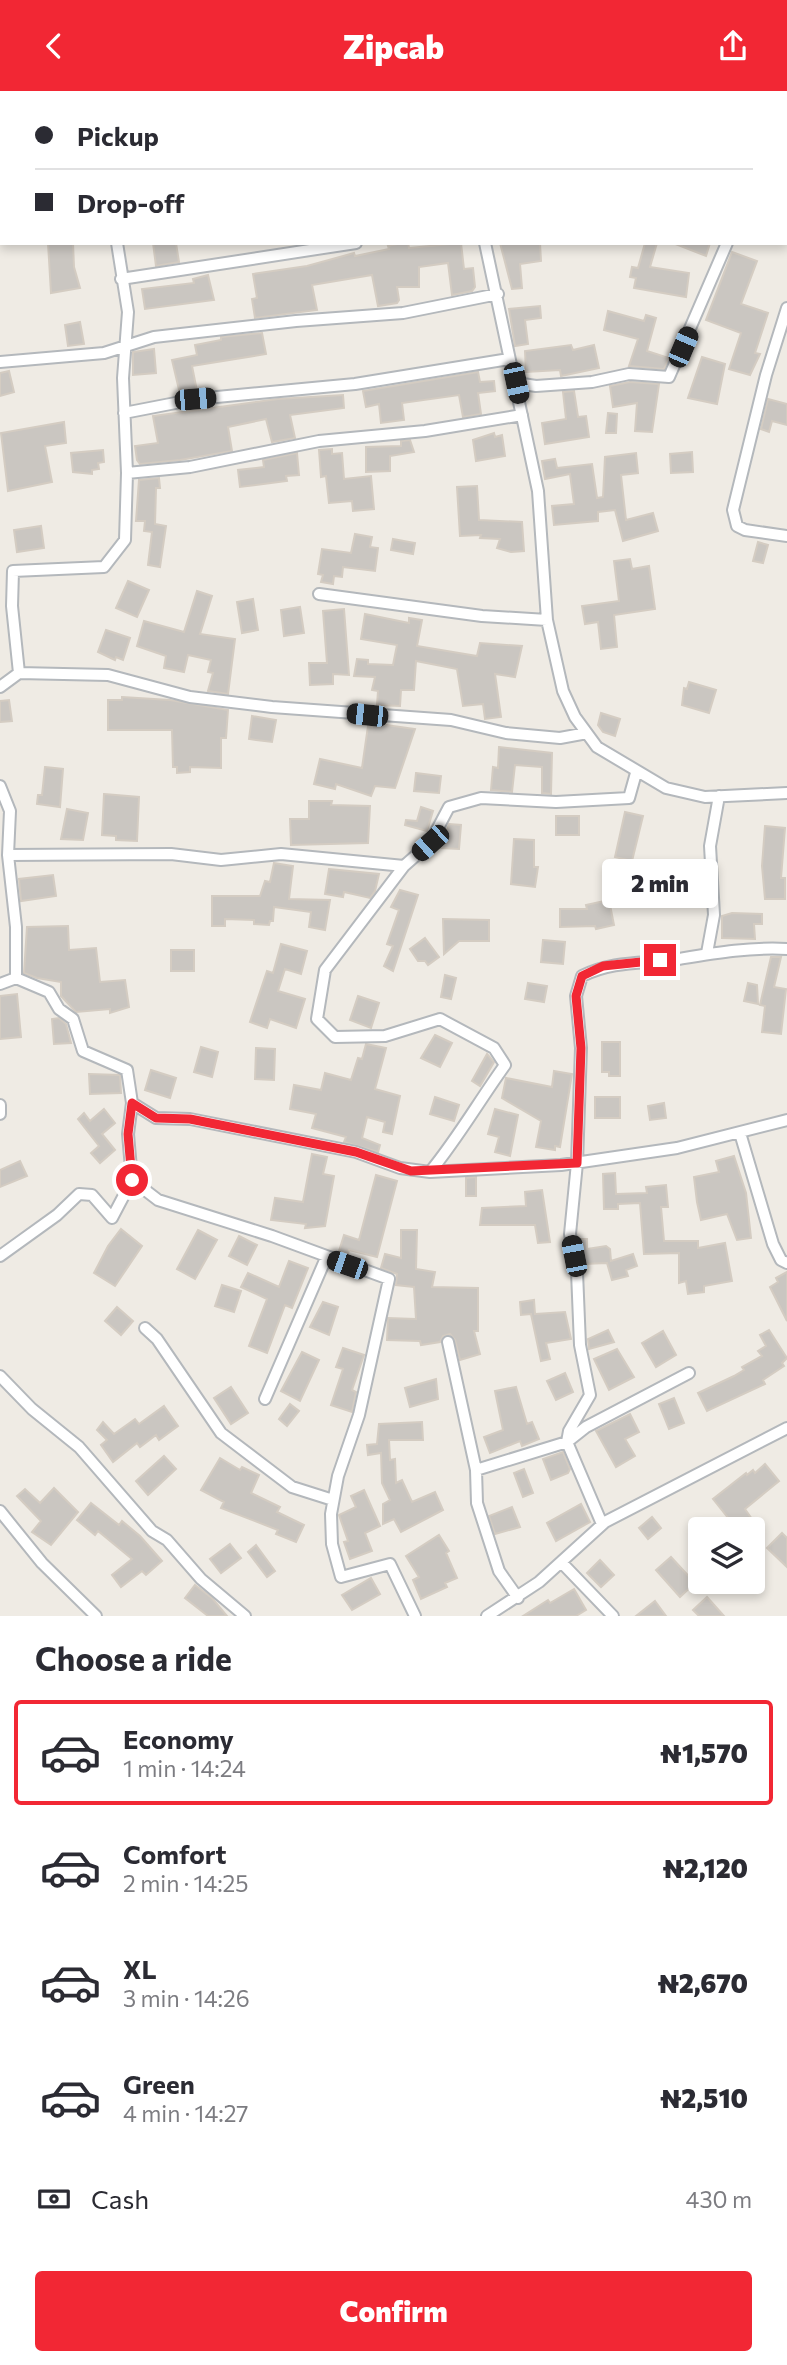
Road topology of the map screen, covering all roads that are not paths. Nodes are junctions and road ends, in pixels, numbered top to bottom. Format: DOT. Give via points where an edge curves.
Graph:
graph roads {
  1 [pos="117,245"];
  2 [pos="336,245"];
  3 [pos="486,245"];
  4 [pos="726,245"];
  5 [pos="296,249"];
  6 [pos="121,279"];
  7 [pos="498,294"];
  8 [pos="787,308"];
  9 [pos="126,345"];
  10 [pos="509,359"];
  11 [pos="0,362"];
  12 [pos="516,383"];
  13 [pos="124,412"];
  14 [pos="522,415"];
  15 [pos="127,473"];
  16 [pos="787,536"];
  17 [pos="319,594"];
  18 [pos="547,620"];
  19 [pos="19,673"];
  20 [pos="0,687"];
  21 [pos="587,733"];
  22 [pos="636,773"];
  23 [pos="0,786"];
  24 [pos="787,793"];
  25 [pos="719,796"];
  26 [pos="8,855"];
  27 [pos="404,866"];
  28 [pos="787,949"];
  29 [pos="707,953"];
  30 [pos="16,978"];
  31 [pos="0,984"];
  32 [pos="132,1103"];
  33 [pos="0,1105"];
  34 [pos="0,1114"];
  35 [pos="787,1120"];
  36 [pos="740,1133"];
  37 [pos="577,1163"];
  38 [pos="430,1172"];
  39 [pos="132,1180"];
  40 [pos="0,1256"];
  41 [pos="326,1258"];
  42 [pos="787,1263"];
  43 [pos="145,1328"];
  44 [pos="448,1342"];
  45 [pos="689,1373"];
  46 [pos="0,1376"];
  47 [pos="265,1399"];
  48 [pos="787,1428"];
  49 [pos="567,1442"];
  50 [pos="476,1470"];
  51 [pos="333,1500"];
  52 [pos="0,1511"];
  53 [pos="602,1524"];
  54 [pos="561,1562"];
  55 [pos="518,1598"];
  56 [pos="96,1616"];
  57 [pos="245,1616"];
  58 [pos="415,1616"];
  59 [pos="487,1616"];
  60 [pos="613,1616"];
  1 -- 6 [label="street"];
  2 -- 5 [label="street"];
  3 -- 7 [label="street"];
  4 -- 12 [label="street" via="669,377 629,374 592,382"];
  5 -- 6 [label="street"];
  6 -- 9 [label="street" via="128,312"];
  7 -- 9 [label="street" via="403,313 296,320 167,335"];
  7 -- 10 [label="street"];
  8 -- 16 [label="street" via="733,510 737,526 745,530"];
  9 -- 11 [label="street" via="96,354"];
  9 -- 13 [label="street"];
  10 -- 12 [label="street"];
  10 -- 13 [label="street" via="355,384 195,399"];
  12 -- 14 [label="street"];
  13 -- 15 [label="street"];
  14 -- 15 [label="street" via="425,431 319,441 190,467"];
  14 -- 18 [label="street" via="538,491"];
  15 -- 19 [label="street" via="125,540 104,567 13,571"];
  17 -- 18 [label="street"];
  18 -- 21 [label="street" via="563,691"];
  19 -- 20 [label="street"];
  19 -- 21 [label="street" via="108,675 190,697 452,720 506,733 560,738"];
  21 -- 22 [label="street" via="597,747"];
  22 -- 25 [label="street" via="666,788"];
  22 -- 27 [label="street" via="629,798 556,802 481,798 449,807 430,843"];
  23 -- 26 [label="street" via="10,811"];
  24 -- 25 [label="street"];
  25 -- 29 [label="street" via="710,846 715,915"];
  26 -- 27 [label="street" via="171,854 221,860 281,854"];
  26 -- 30 [label="street"];
  27 -- 38 [label="street" via="325,970 317,1019 335,1037 385,1036 440,1019 495,1048 505,1065 462,1133"];
  28 -- 29 [label="street"];
  29 -- 37 [label="street" via="603,966 582,976 576,996 581,1048"];
  30 -- 31 [label="street"];
  30 -- 32 [label="street" via="49,992 73,1019 83,1051 127,1070"];
  32 -- 38 [label="street" via="156,1118 190,1119 356,1152 400,1168"];
  32 -- 39 [label="street" via="128,1134"];
  33 -- 34 [label="street"];
  35 -- 36 [label="street"];
  36 -- 37 [label="street"];
  36 -- 42 [label="street" via="773,1244"];
  37 -- 38 [label="street"];
  37 -- 49 [label="street" via="570,1234 577,1272 580,1345 590,1395"];
  39 -- 40 [label="street" via="112,1218 92,1195 79,1194"];
  39 -- 41 [label="street" via="158,1200"];
  41 -- 47 [label="street"];
  41 -- 51 [label="street" via="389,1279 359,1415"];
  43 -- 51 [label="street" via="221,1433 292,1487"];
  44 -- 50 [label="street"];
  45 -- 49 [label="street" via="586,1427"];
  46 -- 57 [label="street" via="79,1447 152,1531"];
  48 -- 53 [label="street"];
  49 -- 50 [label="street"];
  49 -- 53 [label="street"];
  50 -- 55 [label="street" via="477,1503 485,1533 499,1571"];
  51 -- 58 [label="street" via="332,1544 341,1577 390,1564"];
  52 -- 56 [label="street" via="42,1563"];
  53 -- 54 [label="street"];
  54 -- 55 [label="street"];
  54 -- 60 [label="street"];
  55 -- 59 [label="street"];
}
